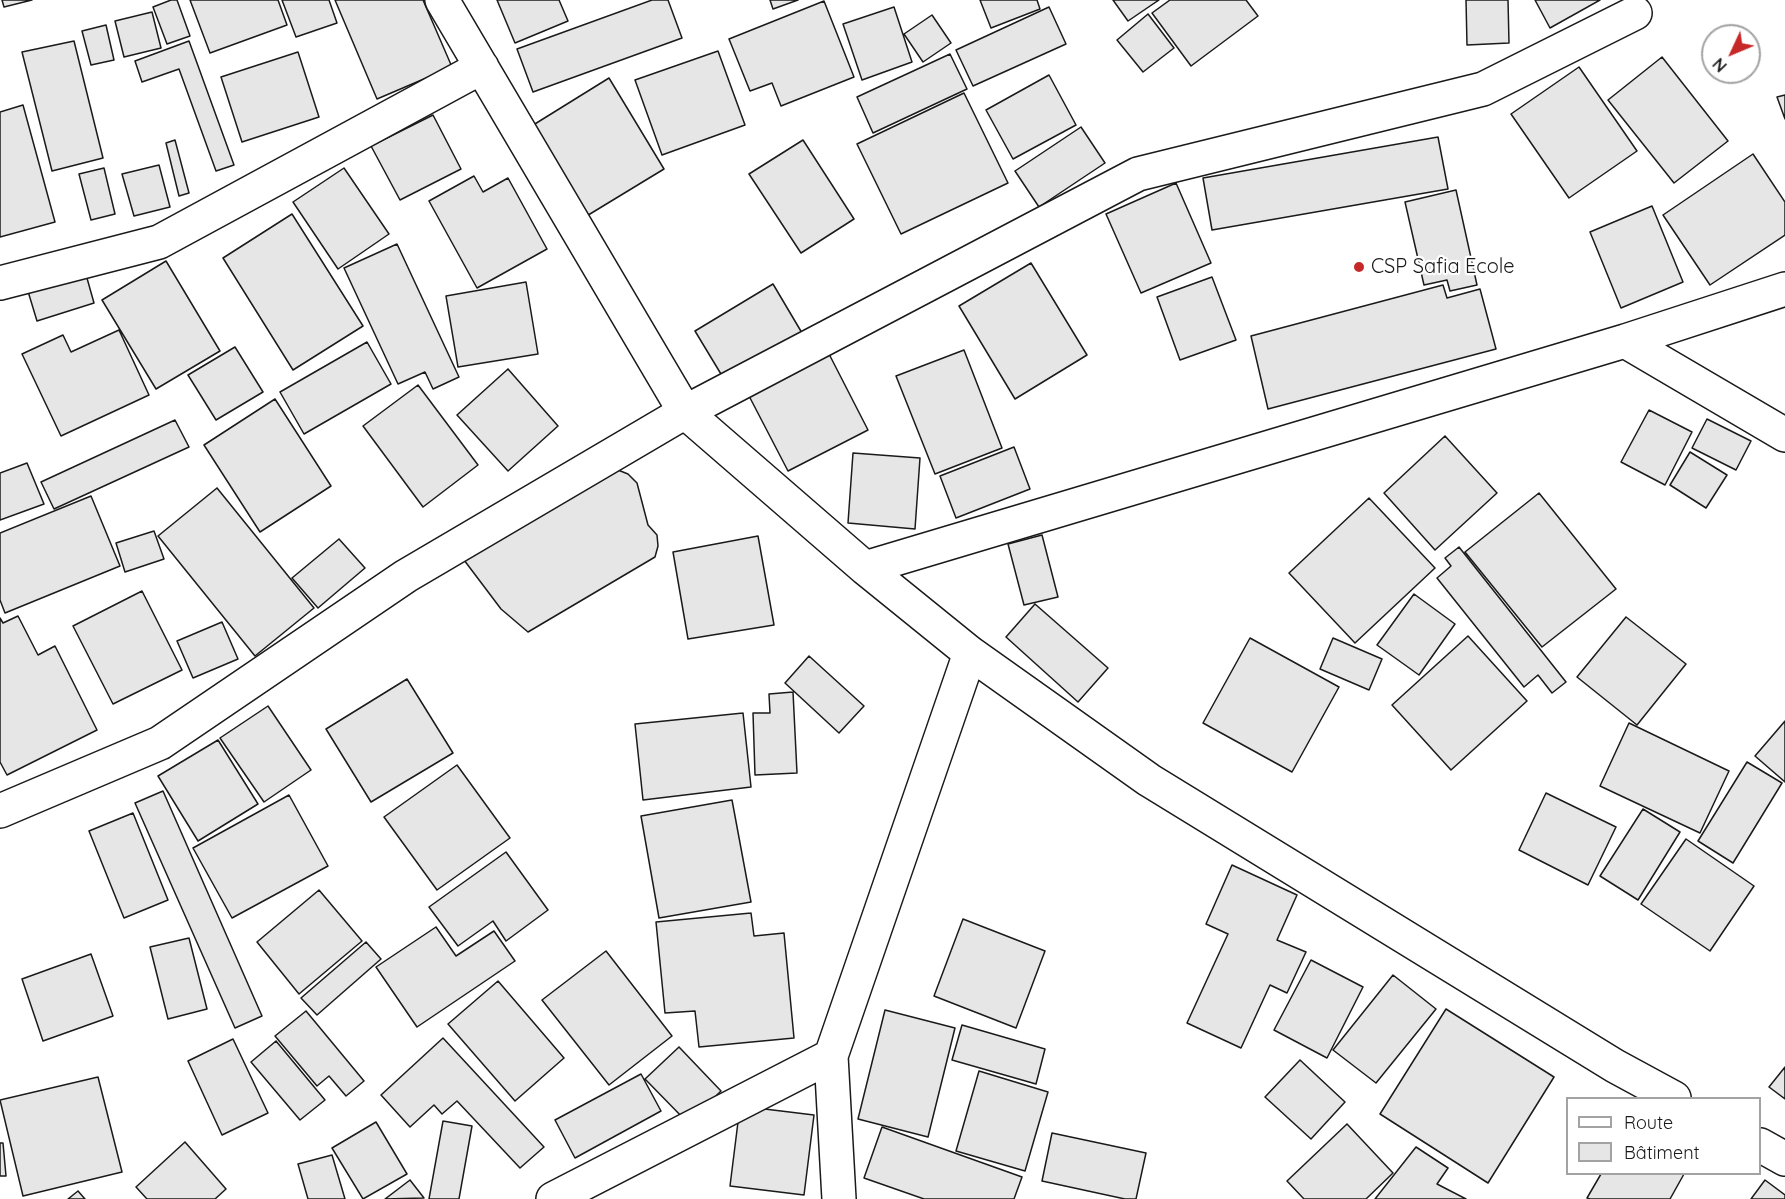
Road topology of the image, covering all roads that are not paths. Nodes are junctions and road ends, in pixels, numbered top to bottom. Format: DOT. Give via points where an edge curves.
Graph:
graph roads {
  1 [pos="442,0"];
  2 [pos="1635,14"];
  3 [pos="482,67"];
  4 [pos="0,283"];
  5 [pos="1785,289"];
  6 [pos="1625,341"];
  7 [pos="685,412"];
  8 [pos="1785,435"];
  9 [pos="865,568"];
  10 [pos="970,653"];
  11 [pos="0,812"];
  12 [pos="831,1056"];
  13 [pos="1672,1097"];
  14 [pos="1761,1146"];
  15 [pos="1785,1159"];
  16 [pos="553,1199"];
  17 [pos="839,1199"];
  1 -- 3 [label="street"];
  2 -- 7 [label="street" via="1483,89 1138,174"];
  3 -- 4 [label="street" via="159,242"];
  3 -- 7 [label="street"];
  5 -- 6 [label="street"];
  6 -- 8 [label="street"];
  6 -- 9 [label="street"];
  7 -- 9 [label="street"];
  7 -- 11 [label="street" via="406,576 160,743"];
  9 -- 10 [label="street"];
  10 -- 12 [label="street"];
  10 -- 13 [label="street" via="1149,780 1615,1066"];
  12 -- 16 [label="street"];
  12 -- 17 [label="street"];
  14 -- 15 [label="street"];
}
